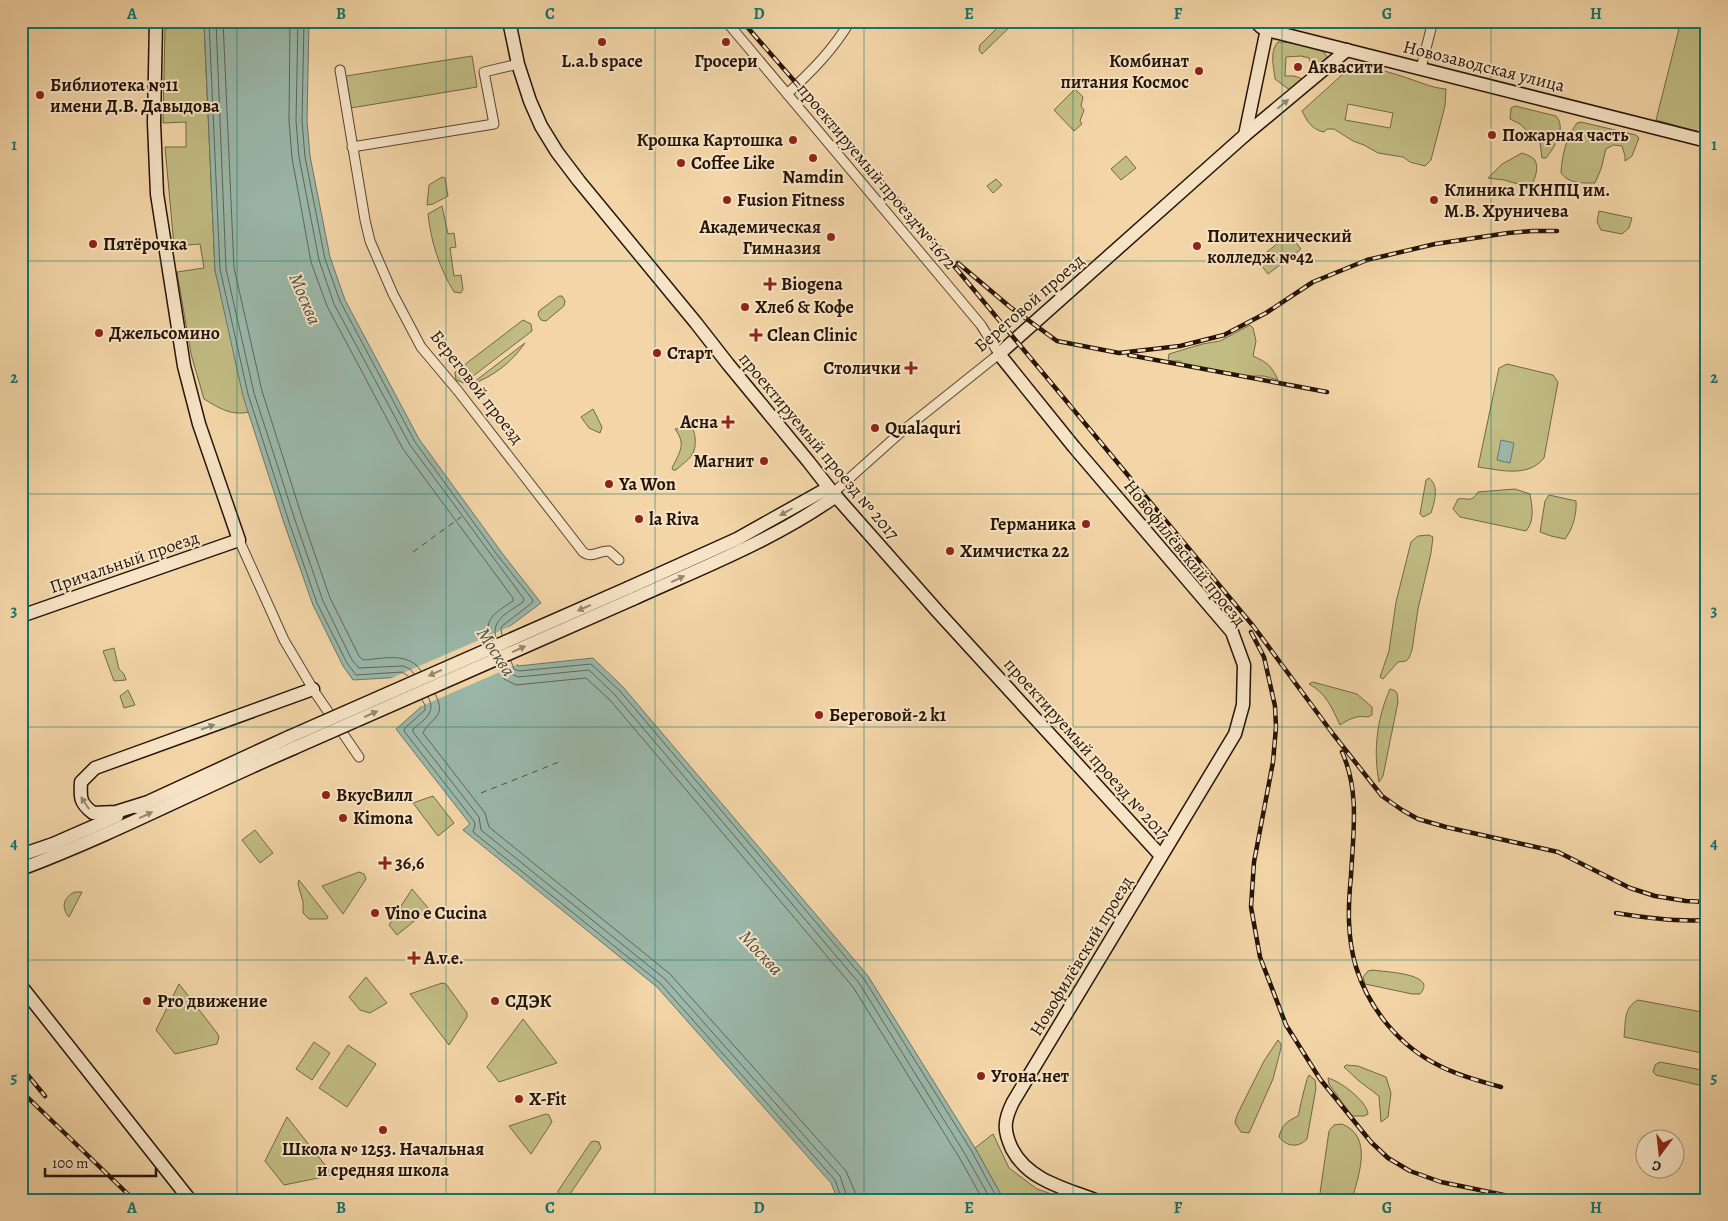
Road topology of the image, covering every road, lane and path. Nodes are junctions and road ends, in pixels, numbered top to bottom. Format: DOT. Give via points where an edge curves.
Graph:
graph roads {
  1 [pos="156,21"];
  2 [pos="510,21"];
  3 [pos="726,21"];
  4 [pos="850,21"];
  5 [pos="1255,21"];
  6 [pos="1433,21"];
  7 [pos="1267,29"];
  8 [pos="1347,50"];
  9 [pos="518,64"];
  10 [pos="1421,68"];
  11 [pos="340,70"];
  12 [pos="787,94"];
  13 [pos="1245,135"];
  14 [pos="1707,141"];
  15 [pos="352,147"];
  16 [pos="999,354"];
  17 [pos="832,492"];
  18 [pos="238,540"];
  19 [pos="619,560"];
  20 [pos="21,616"];
  21 [pos="313,689"];
  22 [pos="291,742"];
  23 [pos="359,757"];
  24 [pos="145,803"];
  25 [pos="21,855"];
  26 [pos="1162,856"];
  27 [pos="21,869"];
  28 [pos="21,986"];
  29 [pos="190,1200"];
  30 [pos="1095,1200"];
  1 -- 18 [label="street" via="154,123 157,194 183,356 199,424"];
  2 -- 9 [label="street, проектируемый проезд № 2017"];
  3 -- 12 [label="street, проектируемый проезд № 1672"];
  4 -- 12 [label="street" via="840,38"];
  5 -- 7 [label="street, Новозаводская улица"];
  6 -- 10 [label="street"];
  7 -- 8 [label="street, Новозаводская улица"];
  7 -- 13 [label="street"];
  8 -- 10 [label="street, Новозаводская улица"];
  13 -- 8 [label="street, Береговой проезд, one-way"];
  9 -- 15 [label="street" via="484,72 494,124"];
  9 -- 17 [label="street, проектируемый проезд № 2017" via="541,126 557,152"];
  10 -- 14 [label="street, Новозаводская улица"];
  11 -- 15 [label="street, Береговой проезд"];
  12 -- 16 [label="street, проектируемый проезд № 1672" via="981,325"];
  13 -- 16 [label="street, Береговой проезд"];
  15 -- 19 [label="street, Береговой проезд" via="370,241 421,347 583,552 590,556 609,551"];
  16 -- 17 [label="street, Береговой проезд"];
  16 -- 26 [label="street, Новофилёвский проезд" via="1232,632 1244,665 1243,705 1235,734"];
  17 -- 22 [label="street, bridge" via="816,510 743,549 631,594"];
  17 -- 26 [label="street, проектируемый проезд № 2017"];
  18 -- 20 [label="street, Причальный проезд"];
  18 -- 21 [label="street" via="284,640"];
  21 -- 23 [label="street"];
  24 -- 21 [label="street, one-way" via="116,812 93,813 84,806 80,796 81,782 95,768"];
  22 -- 24 [label="street"];
  27 -- 22 [label="street, one-way" via="110,832"];
  24 -- 25 [label="street"];
  26 -- 30 [label="street, Новофилёвский проезд" via="1005,1120 1006,1138 1025,1168 1047,1182"];
  28 -- 29 [label="street"];
}
